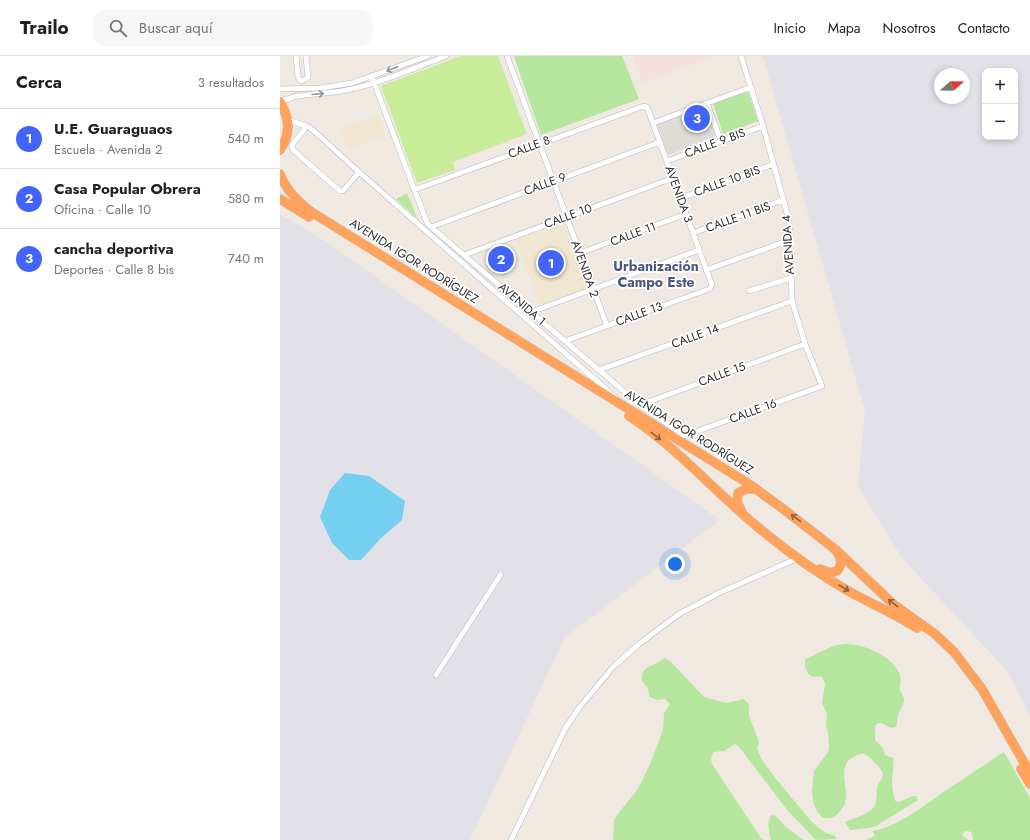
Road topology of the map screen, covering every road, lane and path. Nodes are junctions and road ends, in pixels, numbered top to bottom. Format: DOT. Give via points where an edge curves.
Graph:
graph roads {
  1 [pos="296,56"];
  2 [pos="306,56"];
  3 [pos="428,56"];
  4 [pos="446,56"];
  5 [pos="507,56"];
  6 [pos="741,56"];
  7 [pos="373,79"];
  8 [pos="751,87"];
  9 [pos="280,89"];
  10 [pos="280,102"];
  11 [pos="707,103"];
  12 [pos="644,106"];
  13 [pos="288,120"];
  14 [pos="653,123"];
  15 [pos="306,126"];
  16 [pos="763,126"];
  17 [pos="722,141"];
  18 [pos="660,142"];
  19 [pos="539,144"];
  20 [pos="280,150"];
  21 [pos="667,161"];
  22 [pos="774,164"];
  23 [pos="359,172"];
  24 [pos="280,174"];
  25 [pos="673,178"];
  26 [pos="553,181"];
  27 [pos="414,190"];
  28 [pos="681,198"];
  29 [pos="280,199"];
  30 [pos="783,200"];
  31 [pos="686,214"];
  32 [pos="566,217"];
  33 [pos="431,227"];
  34 [pos="693,233"];
  35 [pos="790,240"];
  36 [pos="699,250"];
  37 [pos="580,253"];
  38 [pos="464,255"];
  39 [pos="706,270"];
  40 [pos="791,277"];
  41 [pos="712,285"];
  42 [pos="593,290"];
  43 [pos="749,291"];
  44 [pos="792,301"];
  45 [pos="531,312"];
  46 [pos="606,326"];
  47 [pos="565,341"];
  48 [pos="805,344"];
  49 [pos="599,370"];
  50 [pos="822,386"];
  51 [pos="640,405"];
  52 [pos="630,410"];
  53 [pos="684,436"];
  54 [pos="757,490"];
  55 [pos="746,517"];
  56 [pos="836,550"];
  57 [pos="794,555"];
  58 [pos="501,574"];
  59 [pos="436,675"];
  60 [pos="1030,773"];
  61 [pos="1030,784"];
  62 [pos="511,840"];
  1 -- 2 [label="street" via="298,77 301,81 308,77"];
  3 -- 7 [label="street, one-way"];
  4 -- 7 [label="street"];
  5 -- 19 [label="street"];
  6 -- 8 [label="street, AVENIDA 4"];
  7 -- 9 [label="street" via="330,87"];
  10 -- 7 [label="street, one-way" via="296,96 348,90"];
  7 -- 27 [label="street, AVENIDA 1"];
  8 -- 11 [label="street"];
  8 -- 16 [label="street, AVENIDA 4"];
  10 -- 13 [label="highway"];
  11 -- 14 [label="street"];
  11 -- 17 [label="street"];
  12 -- 14 [label="street, AVENIDA 3" via="648,108"];
  12 -- 19 [label="street, CALLE 8"];
  13 -- 15 [label="street"];
  13 -- 20 [label="highway" via="287,137"];
  14 -- 18 [label="street, AVENIDA 3"];
  15 -- 23 [label="street"];
  15 -- 23 [label="street" via="292,145 293,150 340,191 343,191"];
  16 -- 17 [label="street, CALLE 9 BIS"];
  16 -- 22 [label="street, AVENIDA 4"];
  17 -- 21 [label="street, CALLE 9 BIS"];
  18 -- 21 [label="street, AVENIDA 3"];
  18 -- 26 [label="street, CALLE 9"];
  19 -- 26 [label="street, AVENIDA 2"];
  19 -- 27 [label="street, CALLE 8"];
  21 -- 25 [label="street, AVENIDA 3"];
  22 -- 28 [label="street, CALLE 10 BIS"];
  22 -- 30 [label="street, AVENIDA 4"];
  23 -- 52 [label="street"];
  24 -- 52 [label="highway, AVENIDA IGOR RODRÍGUEZ" via="297,200 313,213"];
  25 -- 28 [label="street, AVENIDA 3"];
  25 -- 32 [label="street, CALLE 10"];
  26 -- 32 [label="street, AVENIDA 2"];
  26 -- 33 [label="street, CALLE 9"];
  27 -- 33 [label="street, AVENIDA 1"];
  28 -- 31 [label="street, AVENIDA 3"];
  29 -- 55 [label="highway, AVENIDA IGOR RODRÍGUEZ, one-way" via="636,421 698,471"];
  30 -- 34 [label="street, CALLE 11 BIS"];
  30 -- 35 [label="street, AVENIDA 4"];
  31 -- 34 [label="street, AVENIDA 3"];
  31 -- 37 [label="street, CALLE 11"];
  32 -- 37 [label="street, AVENIDA 2"];
  32 -- 38 [label="street, CALLE 10"];
  33 -- 38 [label="street, AVENIDA 1"];
  34 -- 36 [label="street, AVENIDA 3"];
  35 -- 39 [label="street"];
  35 -- 40 [label="street, AVENIDA 4"];
  36 -- 39 [label="street, AVENIDA 3"];
  36 -- 42 [label="street"];
  37 -- 42 [label="street, AVENIDA 2"];
  38 -- 45 [label="street, AVENIDA 1"];
  39 -- 41 [label="street, AVENIDA 3"];
  40 -- 43 [label="street"];
  40 -- 44 [label="street, AVENIDA 4"];
  41 -- 46 [label="street, CALLE 13" via="709,289"];
  42 -- 45 [label="street"];
  42 -- 46 [label="street, AVENIDA 2"];
  44 -- 48 [label="street, AVENIDA 4"];
  44 -- 49 [label="street, CALLE 14"];
  45 -- 47 [label="street, AVENIDA 1"];
  46 -- 47 [label="street, CALLE 13"];
  47 -- 49 [label="street, AVENIDA 1"];
  48 -- 50 [label="street, AVENIDA 4"];
  48 -- 51 [label="street, CALLE 15"];
  49 -- 51 [label="street, AVENIDA 1"];
  50 -- 53 [label="street, CALLE 16"];
  51 -- 53 [label="street, AVENIDA 1"];
  52 -- 54 [label="highway, AVENIDA IGOR RODRÍGUEZ"];
  54 -- 55 [label="highway" via="746,489 738,493 737,502"];
  56 -- 54 [label="highway, AVENIDA IGOR RODRÍGUEZ, one-way"];
  55 -- 57 [label="highway, AVENIDA IGOR RODRÍGUEZ"];
  56 -- 57 [label="highway" via="841,564 837,571 830,573"];
  60 -- 56 [label="highway, AVENIDA IGOR RODRÍGUEZ, one-way" via="982,690 954,652 935,634 893,604"];
  57 -- 61 [label="highway, AVENIDA IGOR RODRÍGUEZ, one-way" via="816,572 905,621 938,644 965,674"];
  57 -- 62 [label="street" via="678,614 614,666 566,727"];
  58 -- 59 [label="street"];
}
